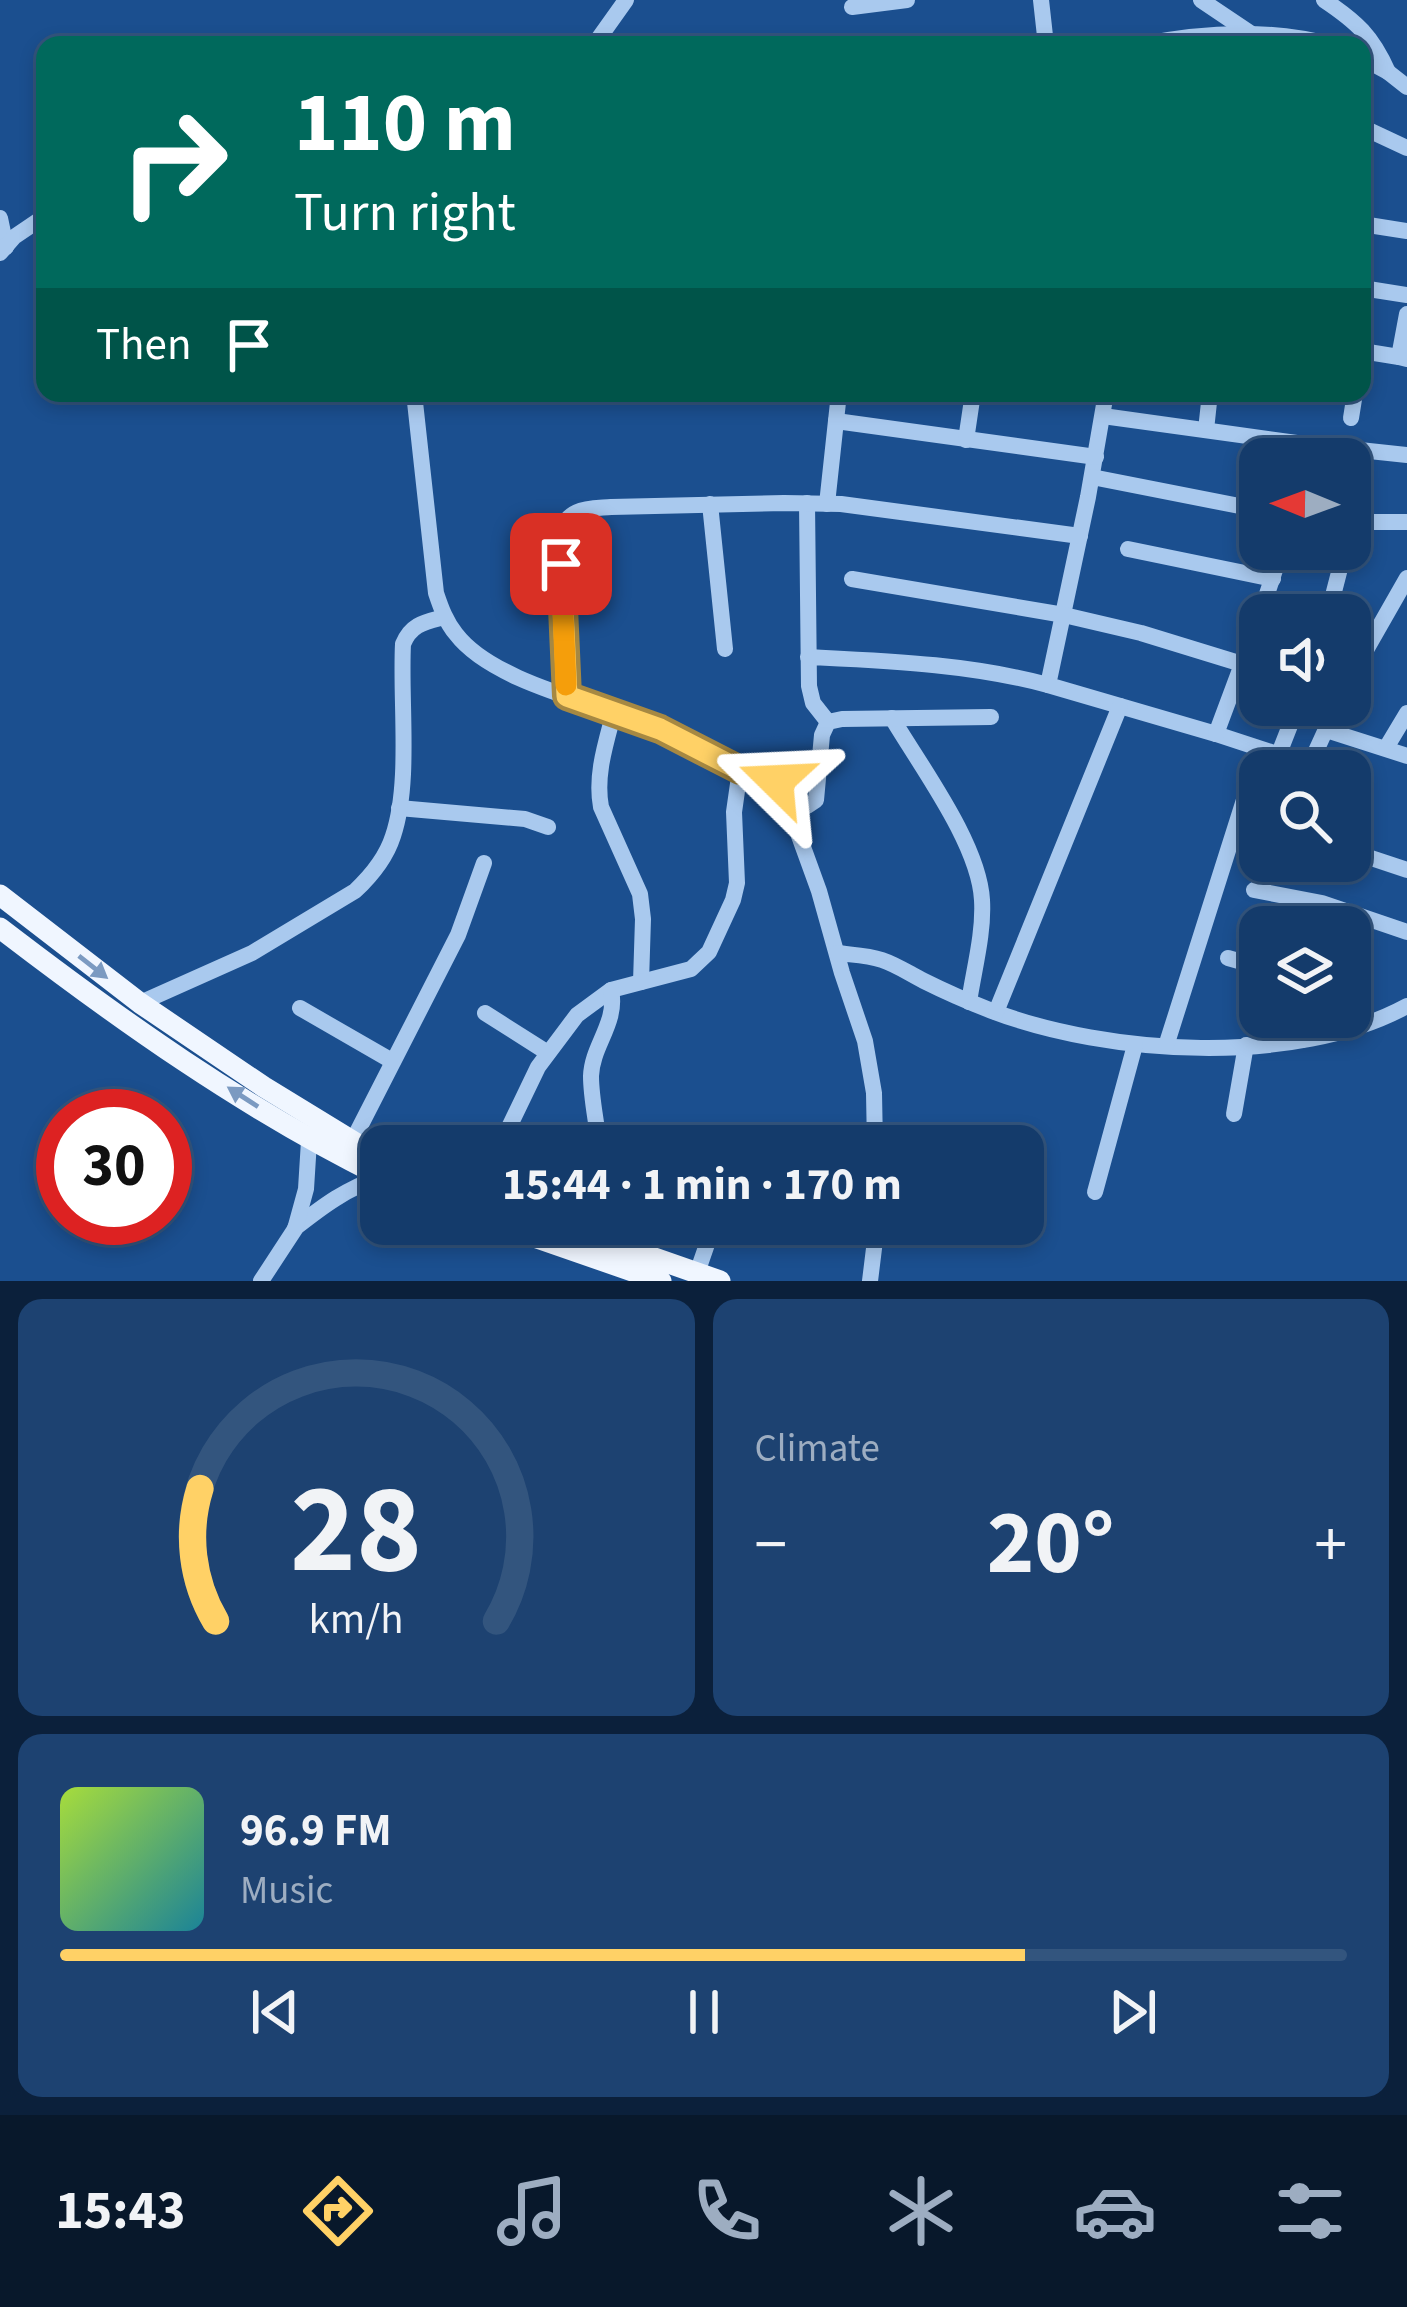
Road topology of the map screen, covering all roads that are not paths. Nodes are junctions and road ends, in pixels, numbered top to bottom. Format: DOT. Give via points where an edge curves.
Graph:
graph roads {
  1 [pos="626,0"];
  2 [pos="908,0"];
  3 [pos="1041,0"];
  4 [pos="1201,0"];
  5 [pos="1324,0"];
  6 [pos="852,7"];
  7 [pos="1251,33"];
  8 [pos="600,36"];
  9 [pos="1045,36"];
  10 [pos="1210,36"];
  11 [pos="1290,36"];
  12 [pos="1370,36"];
  13 [pos="1371,39"];
  14 [pos="1371,63"];
  15 [pos="1388,72"];
  16 [pos="1407,87"];
  17 [pos="1371,131"];
  18 [pos="1407,148"];
  19 [pos="0,218"];
  20 [pos="36,222"];
  21 [pos="1371,225"];
  22 [pos="1407,231"];
  23 [pos="3,250"];
  24 [pos="1371,289"];
  25 [pos="1407,295"];
  26 [pos="1407,314"];
  27 [pos="1371,353"];
  28 [pos="1403,358"];
  29 [pos="415,402"];
  30 [pos="838,402"];
  31 [pos="972,402"];
  32 [pos="1105,402"];
  33 [pos="1209,402"];
  34 [pos="1354,402"];
  35 [pos="1103,416"];
  36 [pos="1351,418"];
  37 [pos="836,421"];
  38 [pos="1206,430"];
  39 [pos="1241,438"];
  40 [pos="966,440"];
  41 [pos="1371,454"];
  42 [pos="1407,455"];
  43 [pos="1096,457"];
  44 [pos="1092,477"];
  45 [pos="807,503"];
  46 [pos="710,504"];
  47 [pos="827,504"];
  48 [pos="1239,507"];
  49 [pos="1371,522"];
  50 [pos="1407,522"];
  51 [pos="1080,536"];
  52 [pos="1128,549"];
  53 [pos="1276,570"];
  54 [pos="1407,578"];
  55 [pos="852,579"];
  56 [pos="1273,580"];
  57 [pos="1268,594"];
  58 [pos="1064,615"];
  59 [pos="444,617"];
  60 [pos="1371,641"];
  61 [pos="725,649"];
  62 [pos="808,657"];
  63 [pos="1239,663"];
  64 [pos="1239,672"];
  65 [pos="1048,685"];
  66 [pos="567,696"];
  67 [pos="1120,706"];
  68 [pos="614,712"];
  69 [pos="1407,713"];
  70 [pos="991,717"];
  71 [pos="892,718"];
  72 [pos="828,722"];
  73 [pos="1328,726"];
  74 [pos="1326,730"];
  75 [pos="1216,734"];
  76 [pos="1386,748"];
  77 [pos="1261,750"];
  78 [pos="1315,750"];
  79 [pos="1407,756"];
  80 [pos="740,770"];
  81 [pos="399,808"];
  82 [pos="790,808"];
  83 [pos="1239,816"];
  84 [pos="548,826"];
  85 [pos="1371,858"];
  86 [pos="484,863"];
  87 [pos="1407,870"];
  88 [pos="1254,890"];
  89 [pos="0,895"];
  90 [pos="0,928"];
  91 [pos="1407,932"];
  92 [pos="837,953"];
  93 [pos="1228,958"];
  94 [pos="1239,961"];
  95 [pos="641,982"];
  96 [pos="611,990"];
  97 [pos="969,1002"];
  98 [pos="140,1003"];
  99 [pos="1407,1006"];
  100 [pos="300,1008"];
  101 [pos="485,1012"];
  102 [pos="996,1012"];
  103 [pos="1301,1040"];
  104 [pos="1135,1045"];
  105 [pos="1246,1045"];
  106 [pos="1166,1046"];
  107 [pos="548,1053"];
  108 [pos="392,1061"];
  109 [pos="1234,1114"];
  110 [pos="510,1125"];
  111 [pos="597,1125"];
  112 [pos="874,1125"];
  113 [pos="309,1141"];
  114 [pos="348,1149"];
  115 [pos="360,1151"];
  116 [pos="360,1159"];
  117 [pos="360,1184"];
  118 [pos="1095,1192"];
  119 [pos="295,1228"];
  120 [pos="558,1245"];
  121 [pos="621,1245"];
  122 [pos="707,1245"];
  123 [pos="874,1245"];
  124 [pos="697,1273"];
  125 [pos="261,1281"];
  126 [pos="662,1281"];
  127 [pos="720,1281"];
  128 [pos="870,1281"];
  1 -- 8 [label="street"];
  2 -- 6 [label="street"];
  3 -- 9 [label="street"];
  4 -- 7 [label="street"];
  5 -- 12 [label="street"];
  7 -- 10 [label="street"];
  7 -- 11 [label="street"];
  13 -- 15 [label="street"];
  14 -- 15 [label="street"];
  15 -- 16 [label="street"];
  17 -- 18 [label="street"];
  19 -- 23 [label="street"];
  20 -- 23 [label="street"];
  21 -- 22 [label="street"];
  24 -- 25 [label="street"];
  26 -- 28 [label="street"];
  27 -- 28 [label="street"];
  29 -- 59 [label="street"];
  30 -- 37 [label="street"];
  31 -- 40 [label="street"];
  32 -- 35 [label="street"];
  33 -- 38 [label="street"];
  34 -- 36 [label="street"];
  35 -- 38 [label="street"];
  35 -- 43 [label="street"];
  37 -- 40 [label="street"];
  37 -- 47 [label="street"];
  38 -- 39 [label="street"];
  40 -- 43 [label="street"];
  41 -- 42 [label="street"];
  43 -- 44 [label="street"];
  44 -- 48 [label="street"];
  44 -- 51 [label="street"];
  45 -- 46 [label="street"];
  45 -- 47 [label="street"];
  45 -- 62 [label="street"];
  46 -- 61 [label="street"];
  46 -- 66 [label="street" via="586,509 564,519"];
  47 -- 51 [label="street"];
  49 -- 50 [label="street"];
  51 -- 58 [label="street"];
  52 -- 56 [label="street"];
  53 -- 56 [label="street"];
  54 -- 60 [label="street"];
  55 -- 58 [label="street"];
  56 -- 57 [label="street"];
  58 -- 63 [label="street"];
  58 -- 65 [label="street"];
  59 -- 66 [label="street" via="470,650"];
  59 -- 81 [label="street" via="415,626 403,644"];
  62 -- 65 [label="street" via="910,662"];
  62 -- 72 [label="street" via="813,703"];
  64 -- 75 [label="street"];
  65 -- 67 [label="street"];
  66 -- 68 [label="street"];
  67 -- 75 [label="street"];
  67 -- 102 [label="street"];
  68 -- 80 [label="street"];
  68 -- 95 [label="street" via="598,796 640,894"];
  69 -- 76 [label="street"];
  70 -- 71 [label="street"];
  71 -- 72 [label="street"];
  71 -- 97 [label="street" via="977,872 982,914"];
  72 -- 82 [label="street" via="816,800"];
  73 -- 74 [label="street"];
  74 -- 76 [label="street"];
  74 -- 78 [label="street"];
  75 -- 77 [label="street"];
  76 -- 79 [label="street"];
  80 -- 82 [label="street" via="776,781"];
  80 -- 95 [label="street" via="737,883 718,934 691,969"];
  81 -- 84 [label="street"];
  81 -- 98 [label="street" via="380,862 355,891 252,953"];
  82 -- 92 [label="street"];
  83 -- 106 [label="street"];
  85 -- 87 [label="street"];
  86 -- 108 [label="street" via="458,935"];
  88 -- 91 [label="street"];
  89 -- 98 [label="main road, one-way"];
  113 -- 90 [label="main road, one-way" via="123,1021"];
  92 -- 97 [label="street" via="883,960"];
  92 -- 112 [label="street" via="871,1062"];
  93 -- 94 [label="street"];
  95 -- 96 [label="street"];
  96 -- 107 [label="street"];
  96 -- 111 [label="street" via="612,1014 591,1076"];
  97 -- 102 [label="street"];
  98 -- 114 [label="main road"];
  99 -- 103 [label="street"];
  100 -- 108 [label="street"];
  101 -- 107 [label="street"];
  102 -- 104 [label="street"];
  103 -- 105 [label="street"];
  104 -- 106 [label="street"];
  104 -- 118 [label="street"];
  105 -- 106 [label="street"];
  105 -- 109 [label="street"];
  107 -- 110 [label="street"];
  108 -- 114 [label="street"];
  113 -- 114 [label="main road"];
  113 -- 119 [label="street"];
  114 -- 115 [label="main road"];
  114 -- 116 [label="main road"];
  117 -- 119 [label="street"];
  119 -- 125 [label="street"];
  120 -- 126 [label="main road"];
  121 -- 124 [label="main road"];
  122 -- 124 [label="street"];
  123 -- 128 [label="street"];
  124 -- 127 [label="main road"];
}
